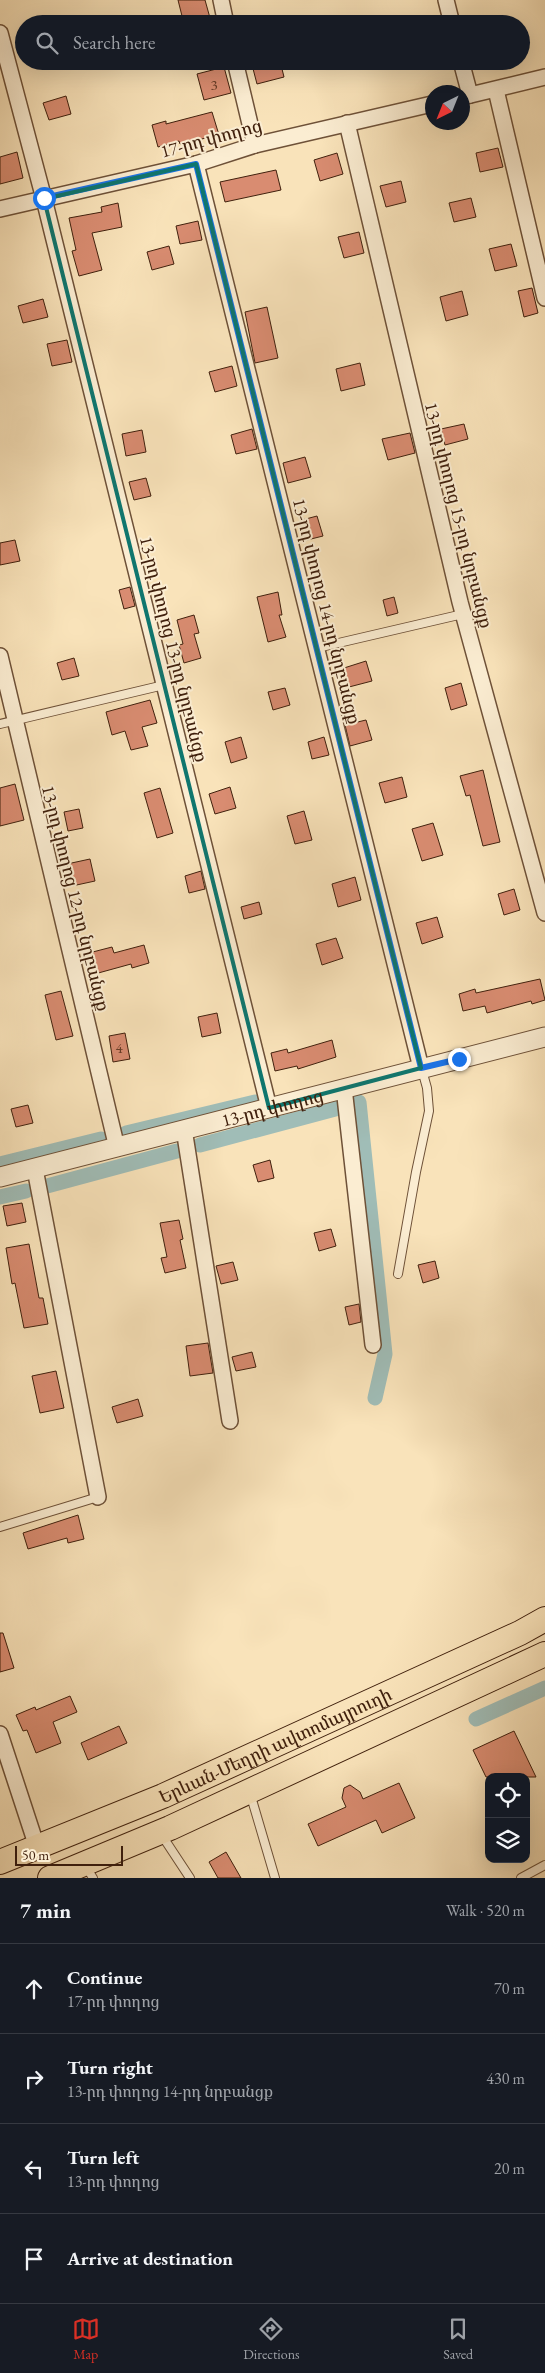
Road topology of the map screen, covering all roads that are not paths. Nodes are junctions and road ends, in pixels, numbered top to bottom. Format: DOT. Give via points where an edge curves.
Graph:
graph roads {
  1 [pos="220,0"];
  2 [pos="446,0"];
  3 [pos="224,15"];
  4 [pos="450,15"];
  5 [pos="0,33"];
  6 [pos="237,70"];
  7 [pos="462,70"];
  8 [pos="545,77"];
  9 [pos="464,85"];
  10 [pos="496,90"];
  11 [pos="470,95"];
  12 [pos="425,105"];
  13 [pos="347,122"];
  14 [pos="255,145"];
  15 [pos="196,164"];
  16 [pos="44,198"];
  17 [pos="0,209"];
  18 [pos="545,298"];
  19 [pos="463,614"];
  20 [pos="317,648"];
  21 [pos="0,656"];
  22 [pos="164,684"];
  23 [pos="7,722"];
  24 [pos="545,913"];
  25 [pos="545,1037"];
  26 [pos="421,1068"];
  27 [pos="344,1088"];
  28 [pos="269,1108"];
  29 [pos="184,1130"];
  30 [pos="117,1148"];
  31 [pos="35,1169"];
  32 [pos="0,1177"];
  33 [pos="398,1274"];
  34 [pos="373,1345"];
  35 [pos="230,1421"];
  36 [pos="98,1497"];
  37 [pos="0,1527"];
  38 [pos="545,1619"];
  39 [pos="545,1654"];
  40 [pos="0,1734"];
  41 [pos="250,1791"];
  42 [pos="160,1832"];
  43 [pos="37,1847"];
  44 [pos="0,1862"];
  45 [pos="545,1865"];
  46 [pos="89,1871"];
  47 [pos="50,1878"];
  48 [pos="190,1878"];
  49 [pos="275,1878"];
  50 [pos="521,1878"];
  1 -- 3 [label="street"];
  2 -- 4 [label="street"];
  5 -- 16 [label="street, 13-րդ փողոց 13-րդ նրբանցք"];
  6 -- 14 [label="street"];
  7 -- 9 [label="street"];
  8 -- 10 [label="street"];
  10 -- 11 [label="street"];
  10 -- 18 [label="street"];
  12 -- 13 [label="street, 17-րդ փողոց"];
  13 -- 14 [label="street, 17-րդ փողոց"];
  13 -- 19 [label="street, 13-րդ փողոց 15-րդ նրբանցք"];
  14 -- 15 [label="street, 17-րդ փողոց"];
  15 -- 16 [label="street, 17-րդ փողոց"];
  15 -- 20 [label="street, 13-րդ փողոց 14-րդ նրբանցք"];
  16 -- 17 [label="street, 17-րդ փողոց"];
  16 -- 22 [label="street, 13-րդ փողոց 13-րդ նրբանցք"];
  19 -- 20 [label="lane"];
  19 -- 24 [label="street, 13-րդ փողոց 15-րդ նրբանցք"];
  20 -- 26 [label="street, 13-րդ փողոց 14-րդ նրբանցք"];
  21 -- 23 [label="street, 13-րդ փողոց 12-րդ նրբանցք"];
  22 -- 23 [label="lane"];
  22 -- 28 [label="street, 13-րդ փողոց 13-րդ նրբանցք"];
  23 -- 30 [label="street, 13-րդ փողոց 12-րդ նրբանցք"];
  25 -- 26 [label="street, 13-րդ փողոց"];
  26 -- 27 [label="street, 13-րդ փողոց"];
  26 -- 33 [label="lane" via="430,1112"];
  27 -- 28 [label="street, 13-րդ փողոց"];
  27 -- 34 [label="street"];
  28 -- 29 [label="street, 13-րդ փողոց"];
  29 -- 30 [label="street, 13-րդ փողոց"];
  29 -- 35 [label="street"];
  30 -- 31 [label="street, 13-րդ փողոց"];
  31 -- 32 [label="street, 13-րդ փողոց"];
  31 -- 36 [label="street"];
  36 -- 37 [label="lane"];
  38 -- 43 [label="highway, Երևան-Մեղրի ավտոմայրուղի" via="172,1792"];
  39 -- 41 [label="highway, Երևան-Մեղրի ավտոմայրուղի"];
  40 -- 43 [label="street"];
  41 -- 42 [label="highway, Երևան-Մեղրի ավտոմայրուղի"];
  41 -- 49 [label="lane"];
  42 -- 46 [label="highway, Երևան-Մեղրի ավտոմայրուղի"];
  42 -- 48 [label="lane"];
  43 -- 44 [label="highway, Երևան-Մեղրի ավտոմայրուղի"];
  45 -- 50 [label="lane"];
  46 -- 47 [label="highway, Երևան-Մեղրի ավտոմայրուղի"];
}
